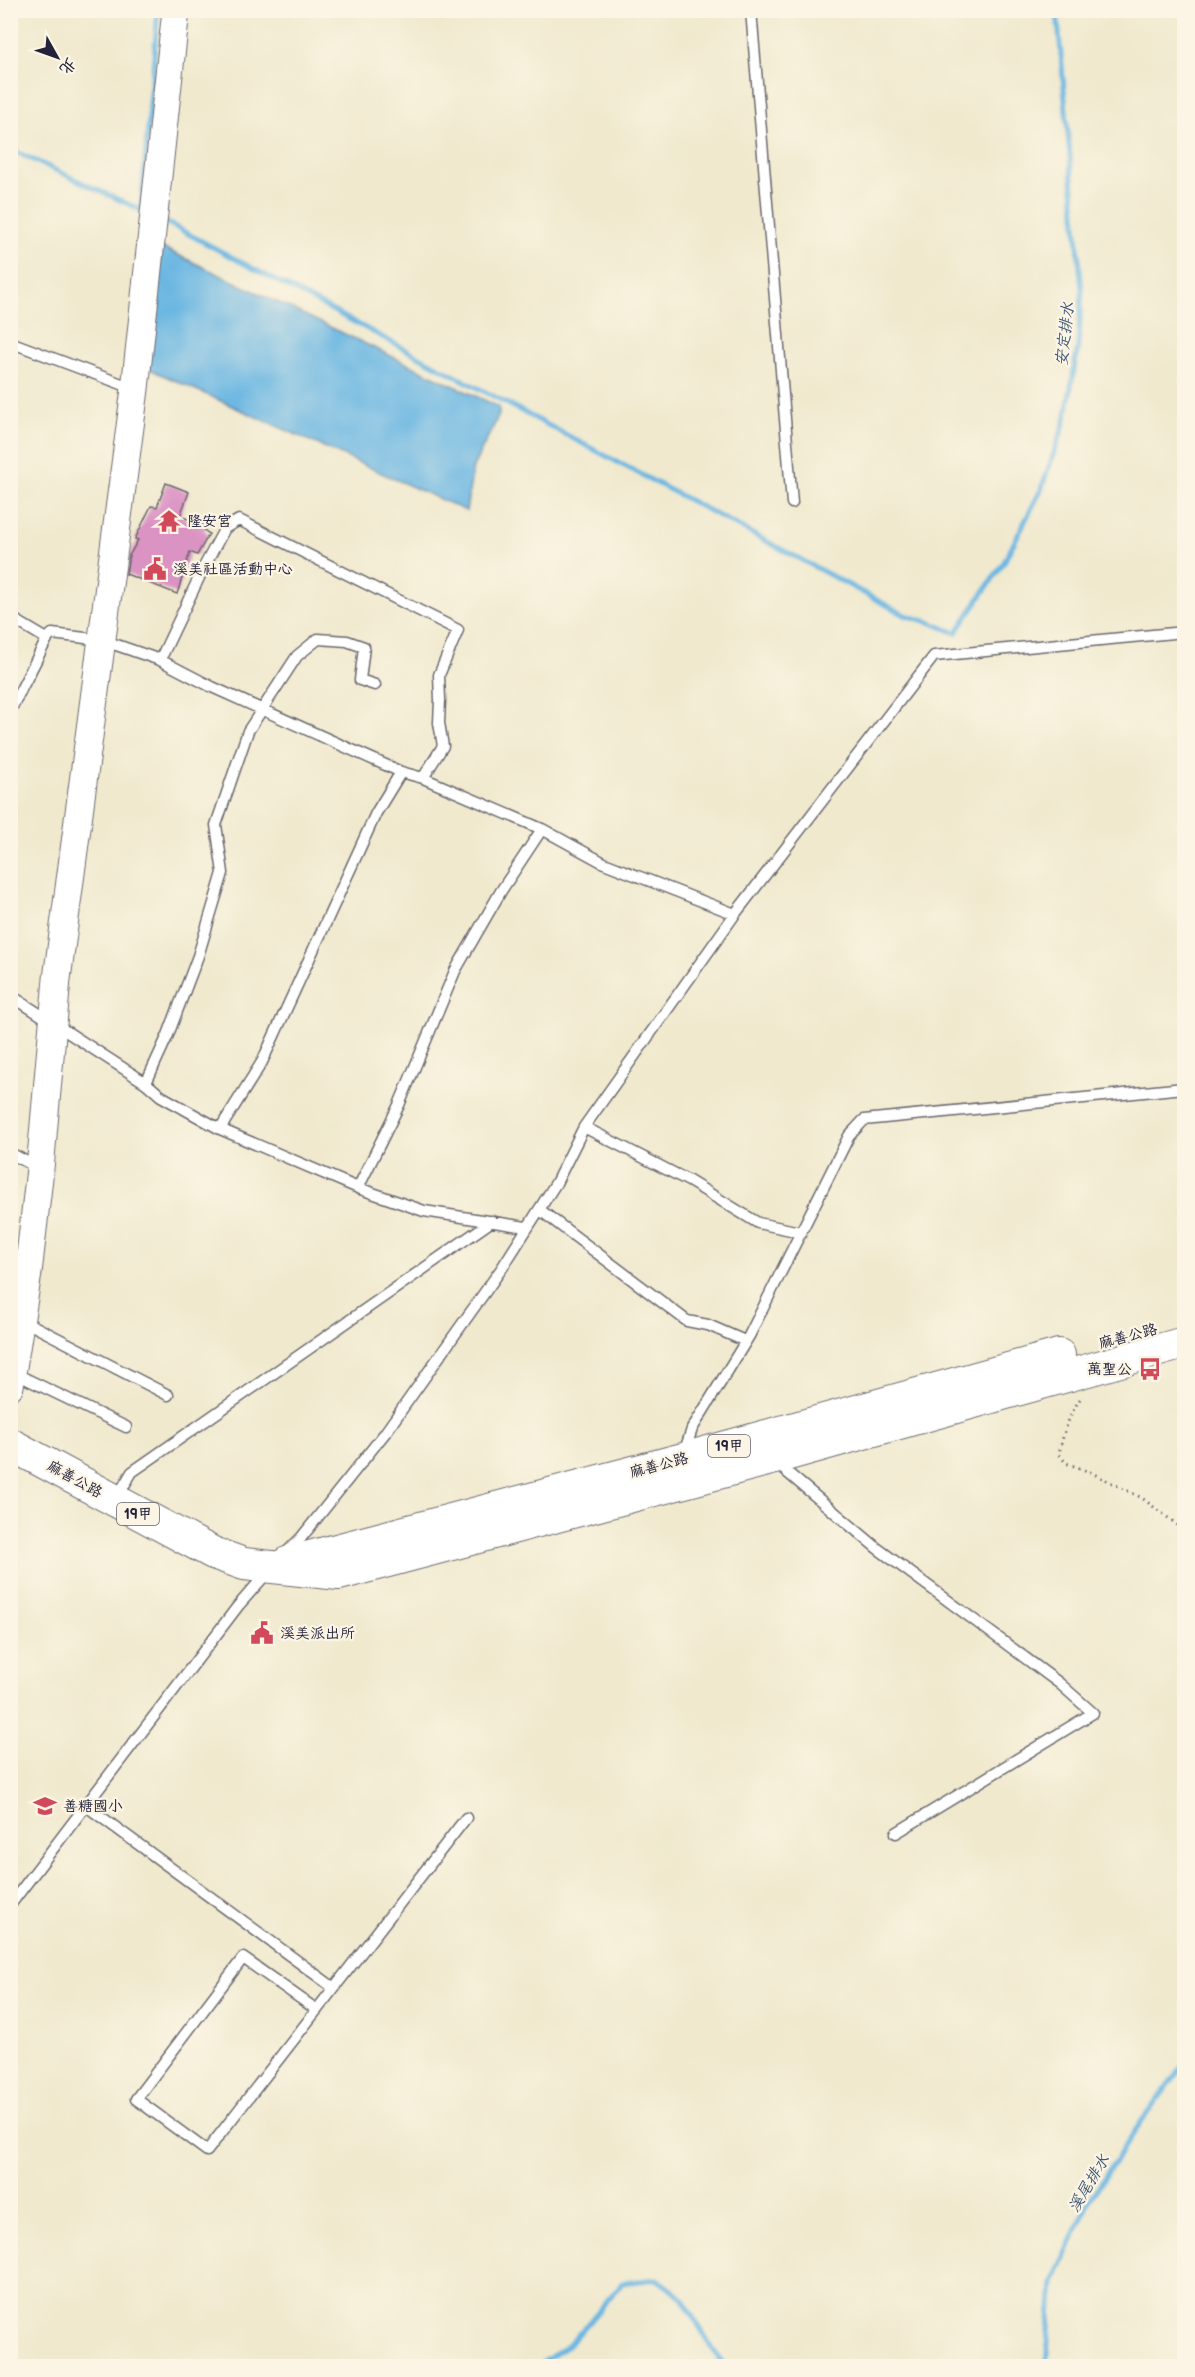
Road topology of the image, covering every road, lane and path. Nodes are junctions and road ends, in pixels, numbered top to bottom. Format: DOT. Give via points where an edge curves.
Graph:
graph roads {
  1 [pos="176,10"];
  2 [pos="751,10"];
  3 [pos="10,342"];
  4 [pos="135,389"];
  5 [pos="792,503"];
  6 [pos="10,617"];
  7 [pos="1185,632"];
  8 [pos="47,639"];
  9 [pos="102,640"];
  10 [pos="160,660"];
  11 [pos="375,685"];
  12 [pos="261,709"];
  13 [pos="10,711"];
  14 [pos="401,772"];
  15 [pos="423,778"];
  16 [pos="542,829"];
  17 [pos="735,914"];
  18 [pos="10,995"];
  19 [pos="52,1021"];
  20 [pos="146,1083"];
  21 [pos="1185,1088"];
  22 [pos="584,1127"];
  23 [pos="220,1129"];
  24 [pos="10,1153"];
  25 [pos="40,1169"];
  26 [pos="358,1188"];
  27 [pos="540,1210"];
  28 [pos="492,1221"];
  29 [pos="526,1227"];
  30 [pos="800,1232"];
  31 [pos="16,1311"];
  32 [pos="1185,1320"];
  33 [pos="745,1341"];
  34 [pos="1185,1343"];
  35 [pos="1103,1365"];
  36 [pos="11,1379"];
  37 [pos="168,1395"];
  38 [pos="126,1427"];
  39 [pos="10,1444"];
  40 [pos="771,1459"];
  41 [pos="685,1470"];
  42 [pos="115,1501"];
  43 [pos="1185,1530"];
  44 [pos="272,1568"];
  45 [pos="85,1805"];
  46 [pos="466,1818"];
  47 [pos="896,1833"];
  48 [pos="10,1905"];
  49 [pos="334,1988"];
  50 [pos="317,2010"];
  1 -- 4 [label="street"];
  2 -- 5 [label="lane"];
  3 -- 4 [label="lane"];
  4 -- 9 [label="street"];
  6 -- 8 [label="lane"];
  7 -- 17 [label="lane" via="934,656"];
  8 -- 9 [label="lane" via="52,634"];
  8 -- 13 [label="lane"];
  9 -- 10 [label="lane"];
  9 -- 19 [label="street"];
  10 -- 12 [label="lane"];
  10 -- 15 [label="lane" via="225,528 239,520 458,630 439,675 443,746"];
  11 -- 12 [label="lane" via="360,680 364,648 347,641 318,639 297,656"];
  12 -- 14 [label="lane"];
  12 -- 20 [label="lane" via="248,731 216,825 223,873 198,956"];
  14 -- 15 [label="lane"];
  14 -- 23 [label="lane" via="376,813 262,1062"];
  15 -- 16 [label="lane"];
  16 -- 17 [label="lane" via="604,863"];
  16 -- 26 [label="lane" via="455,971 399,1105"];
  17 -- 22 [label="lane"];
  18 -- 19 [label="lane"];
  19 -- 20 [label="lane"];
  19 -- 25 [label="street"];
  20 -- 23 [label="lane" via="161,1096"];
  21 -- 30 [label="lane" via="864,1120 849,1136"];
  22 -- 27 [label="lane"];
  22 -- 30 [label="lane" via="689,1181 758,1223"];
  23 -- 26 [label="lane"];
  24 -- 25 [label="lane"];
  25 -- 31 [label="street" via="28,1274"];
  26 -- 28 [label="lane" via="424,1211"];
  27 -- 29 [label="lane"];
  27 -- 33 [label="lane" via="687,1321 708,1325"];
  28 -- 29 [label="lane"];
  28 -- 42 [label="lane" via="132,1472"];
  29 -- 44 [label="lane" via="502,1268 385,1433"];
  30 -- 33 [label="lane"];
  31 -- 36 [label="street"];
  31 -- 37 [label="lane"];
  32 -- 41 [label="main road, 麻善公路 / 19甲"];
  33 -- 41 [label="lane" via="692,1429"];
  34 -- 35 [label="main road, 麻善公路 / 19甲"];
  35 -- 40 [label="main road, 麻善公路 / 19甲"];
  35 -- 43 [label="path" via="1073,1409 1059,1454 1066,1462 1142,1497"];
  36 -- 38 [label="lane"];
  39 -- 42 [label="main road, 麻善公路 / 19甲"];
  40 -- 41 [label="main road, 麻善公路 / 19甲"];
  40 -- 47 [label="lane" via="877,1548 1094,1713"];
  41 -- 44 [label="main road, 麻善公路 / 19甲" via="339,1574"];
  42 -- 44 [label="main road, 麻善公路 / 19甲" via="213,1553 244,1564"];
  44 -- 45 [label="lane" via="238,1606"];
  45 -- 48 [label="lane"];
  45 -- 49 [label="lane"];
  46 -- 49 [label="lane"];
  49 -- 50 [label="lane"];
  50 -- 50 [label="lane" via="243,1958 136,2099 207,2151"];
}
